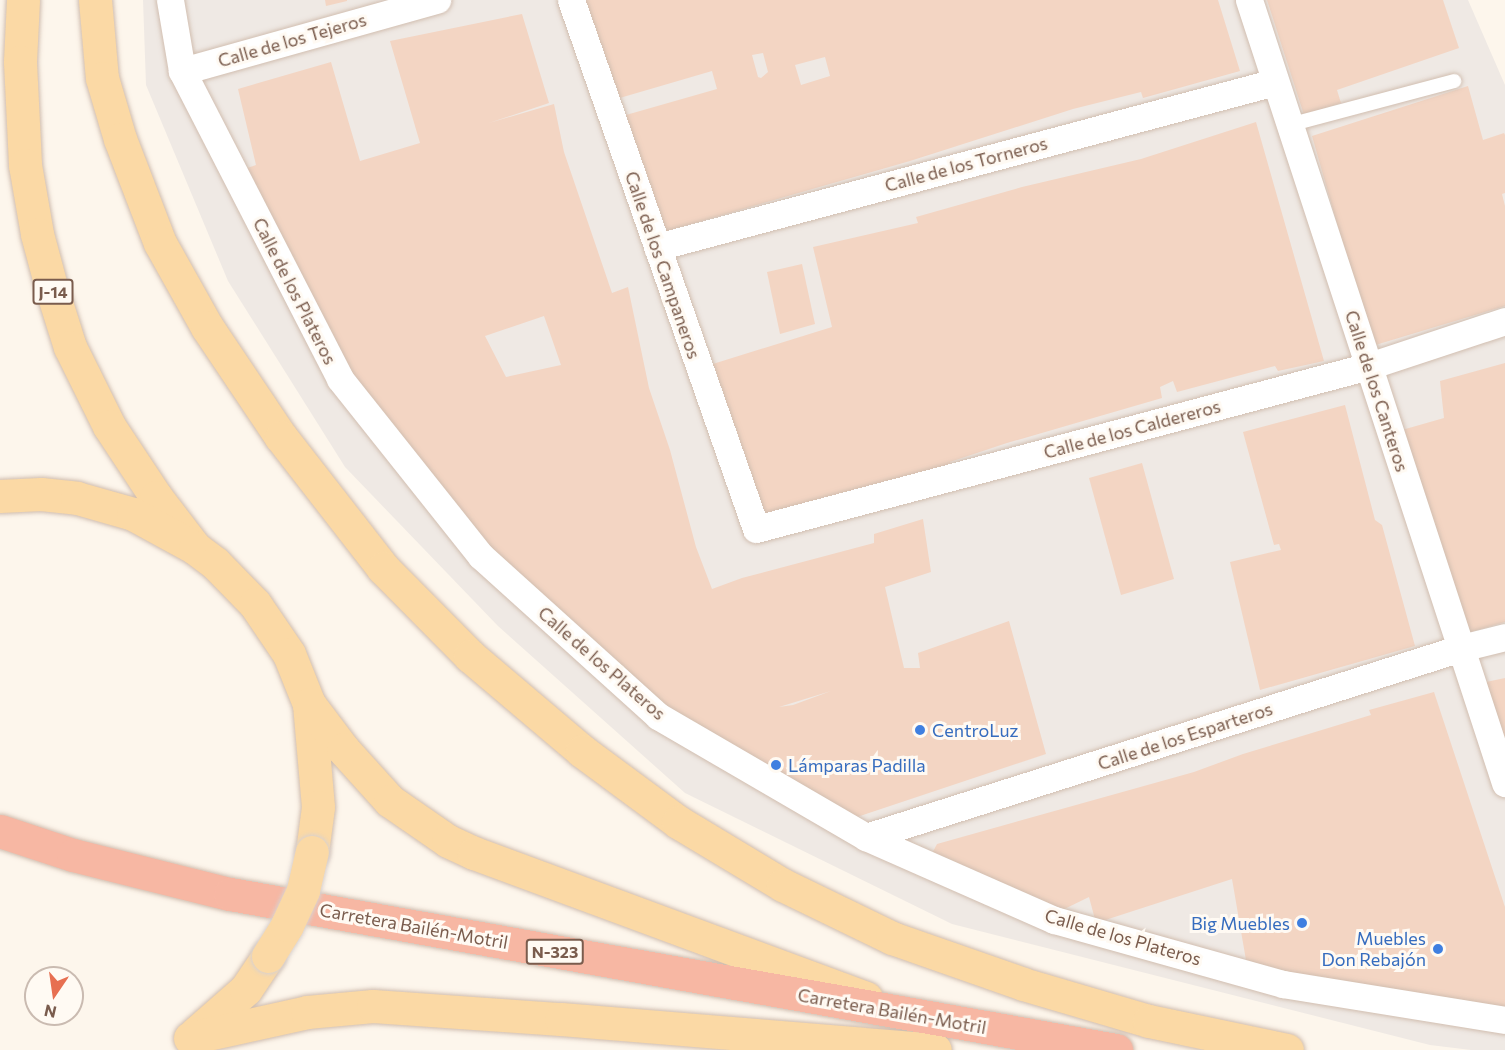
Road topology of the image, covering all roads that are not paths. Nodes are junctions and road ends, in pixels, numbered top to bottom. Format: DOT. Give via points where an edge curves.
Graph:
graph roads {
  1 [pos="23,0"];
  2 [pos="95,0"];
  3 [pos="170,0"];
  4 [pos="437,0"];
  5 [pos="571,0"];
  6 [pos="1249,0"];
  7 [pos="182,71"];
  8 [pos="1454,81"];
  9 [pos="1275,82"];
  10 [pos="1289,124"];
  11 [pos="657,247"];
  12 [pos="1505,321"];
  13 [pos="1369,366"];
  14 [pos="0,496"];
  15 [pos="756,529"];
  16 [pos="195,548"];
  17 [pos="1505,637"];
  18 [pos="1461,648"];
  19 [pos="309,704"];
  20 [pos="1505,783"];
  21 [pos="0,831"];
  22 [pos="866,837"];
  23 [pos="907,1014"];
  24 [pos="1505,1020"];
  25 [pos="180,1044"];
  26 [pos="935,1050"];
  27 [pos="1116,1050"];
  28 [pos="1287,1050"];
  1 -- 16 [label="main road, J-14" via="20,62 25,165 52,290 70,346 109,426"];
  2 -- 28 [label="main road" via="102,78 120,139 160,243 207,327 281,437 384,568 470,656 582,751 678,822 783,885 892,938 1023,984 1149,1021"];
  3 -- 7 [label="street, Calle de los Plateros"];
  4 -- 7 [label="street, Calle de los Tejeros"];
  5 -- 11 [label="street, Calle de los Campaneros"];
  6 -- 9 [label="street, Calle de los Canteros"];
  7 -- 22 [label="street, Calle de los Plateros" via="340,379 481,556 658,716"];
  8 -- 10 [label="lane"];
  9 -- 10 [label="street, Calle de los Canteros"];
  9 -- 11 [label="street, Calle de los Torneros"];
  10 -- 13 [label="street, Calle de los Canteros"];
  11 -- 15 [label="street, Calle de los Campaneros"];
  12 -- 13 [label="street, Calle de los Caldereros"];
  13 -- 15 [label="street, Calle de los Caldereros"];
  13 -- 18 [label="street, Calle de los Canteros"];
  14 -- 16 [label="main road" via="41,494 109,505 158,526"];
  16 -- 19 [label="main road" via="235,583 271,624 300,676"];
  17 -- 18 [label="street, Calle de los Esparteros"];
  18 -- 20 [label="street, Calle de los Canteros"];
  18 -- 22 [label="street, Calle de los Esparteros"];
  19 -- 23 [label="main road" via="390,801 448,841"];
  19 -- 25 [label="main road, bridge" via="318,807 303,890 287,925 246,989"];
  21 -- 23 [label="highway, Carretera Bailén-Motril / N-323" via="73,855 230,894"];
  22 -- 24 [label="street, Calle de los Plateros" via="1054,920 1283,984"];
  23 -- 27 [label="highway, Carretera Bailén-Motril / N-323"];
  25 -- 26 [label="main road" via="307,1012 373,1006"];
}
